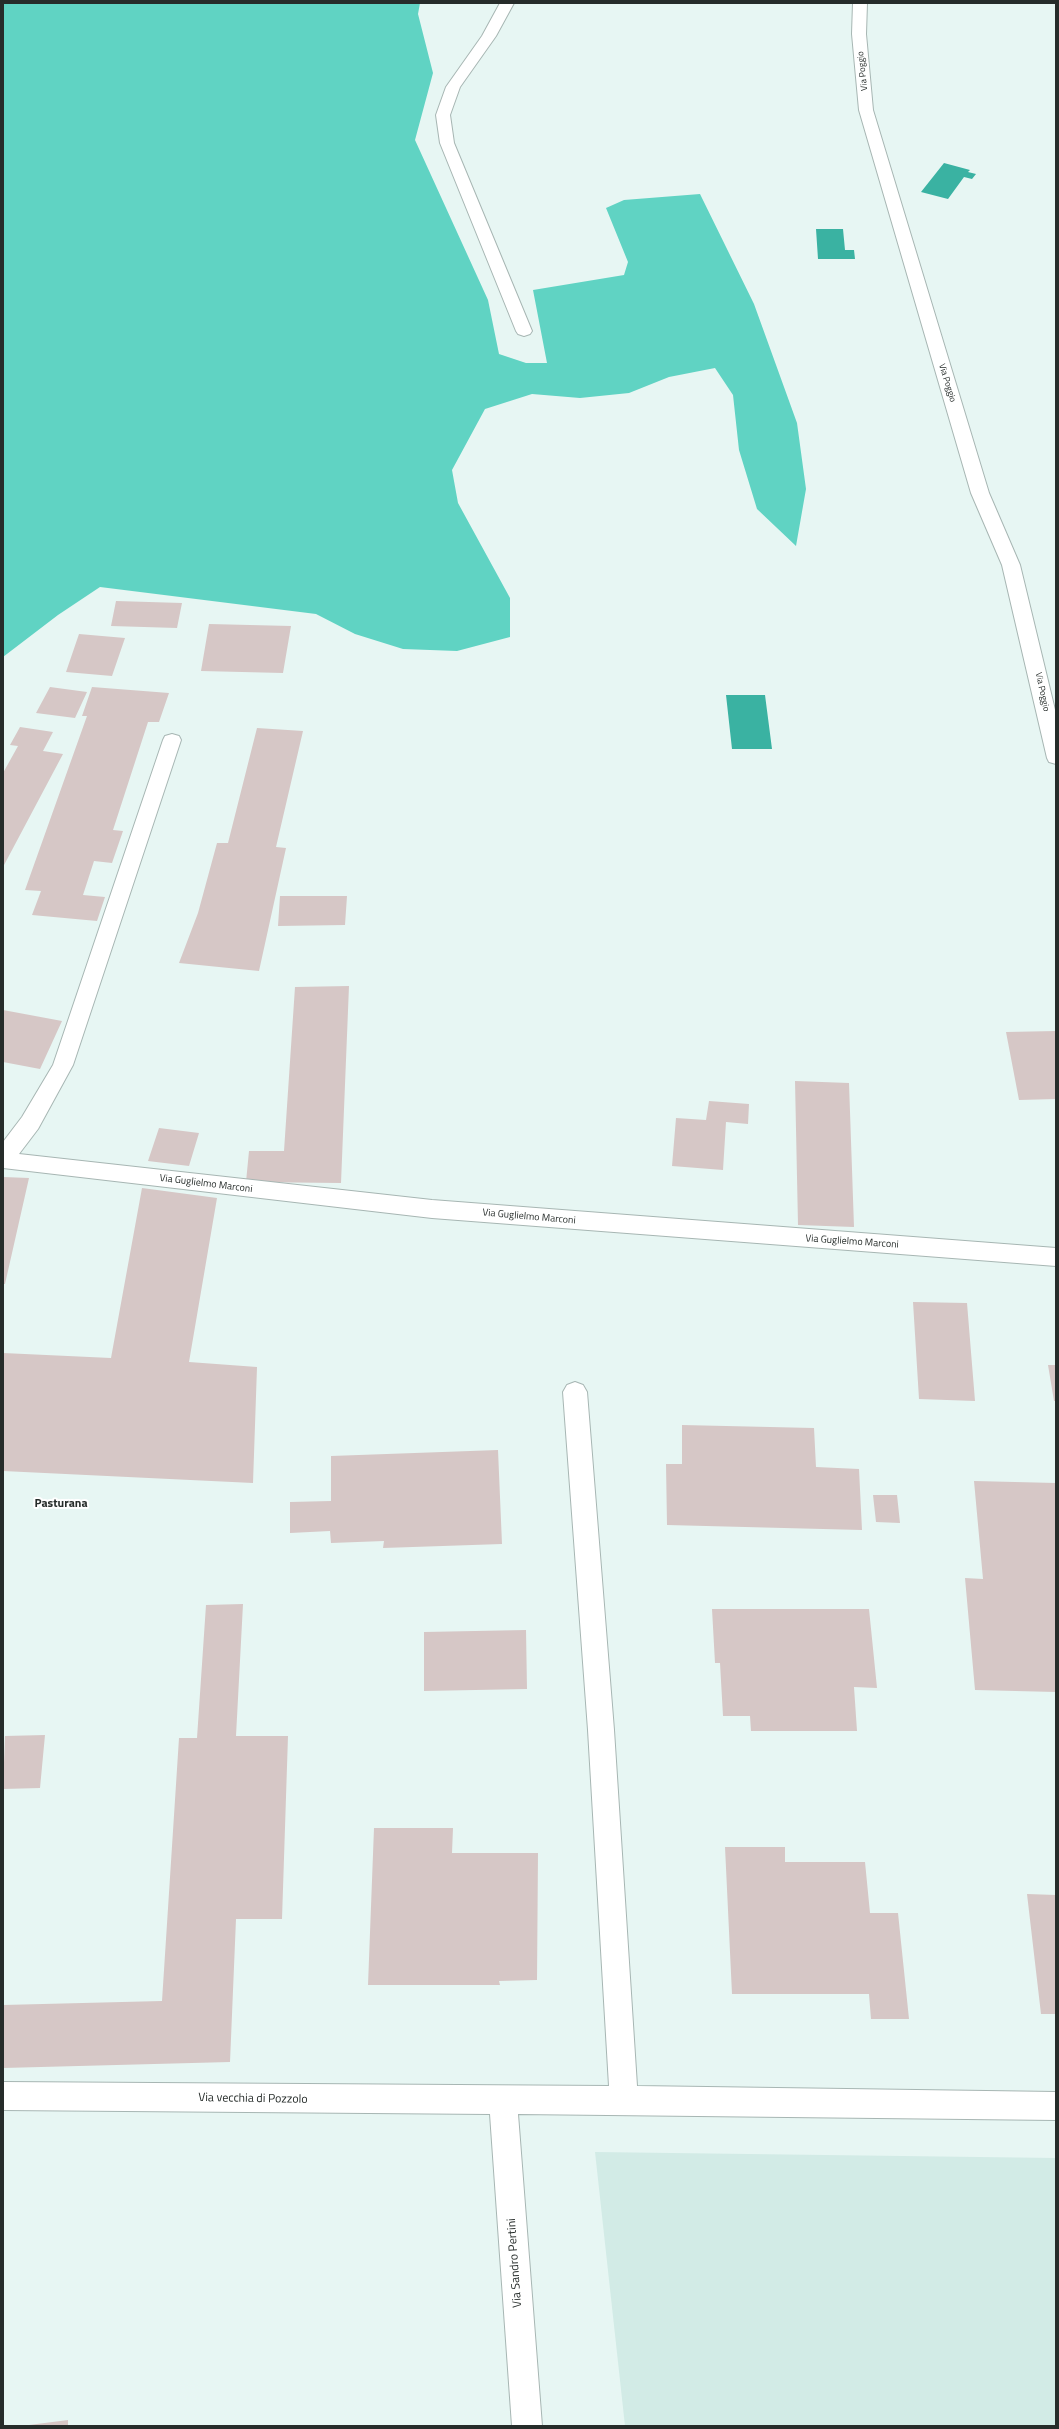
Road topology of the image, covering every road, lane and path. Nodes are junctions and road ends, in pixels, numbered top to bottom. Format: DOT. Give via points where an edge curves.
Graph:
graph roads {
  1 [pos="507,3"];
  2 [pos="860,3"];
  3 [pos="524,331"];
  4 [pos="172,740"];
  5 [pos="1056,758"];
  6 [pos="3,1159"];
  7 [pos="1056,1257"];
  8 [pos="575,1392"];
  9 [pos="3,2096"];
  10 [pos="624,2100"];
  11 [pos="503,2101"];
  12 [pos="1056,2106"];
  13 [pos="527,2426"];
  1 -- 3 [label="street" via="489,36 453,87 443,115 447,143"];
  2 -- 5 [label="street, Via Poggio" via="859,34 866,110 980,493 1011,565"];
  4 -- 6 [label="street" via="63,1065 30,1123"];
  6 -- 7 [label="street, Via Guglielmo Marconi" via="432,1209"];
  8 -- 10 [label="street" via="600,1722"];
  9 -- 11 [label="street, Via vecchia di Pozzolo"];
  10 -- 11 [label="street, Via vecchia di Pozzolo"];
  10 -- 12 [label="street, Via vecchia di Pozzolo"];
  11 -- 13 [label="street, Via Sandro Pertini"];
}
